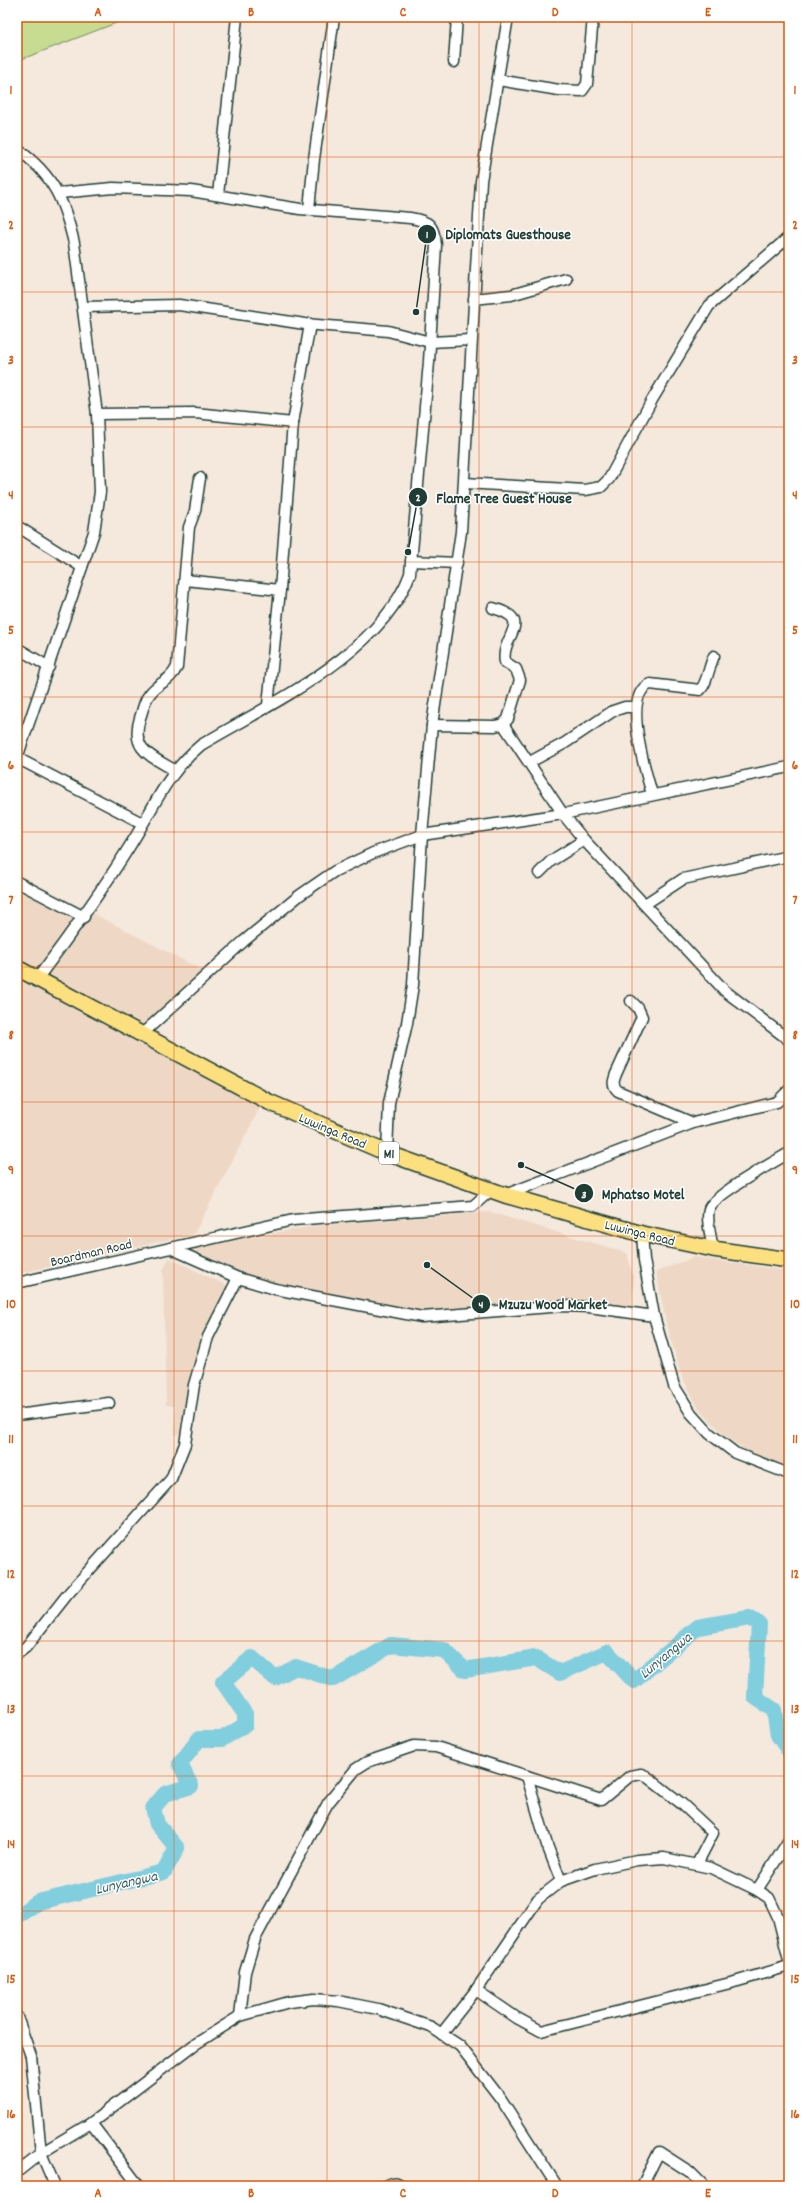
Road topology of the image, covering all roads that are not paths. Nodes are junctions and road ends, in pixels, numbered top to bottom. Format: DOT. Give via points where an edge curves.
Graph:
graph roads {
  1 [pos="237,17"];
  2 [pos="334,17"];
  3 [pos="457,17"];
  4 [pos="508,17"];
  5 [pos="592,17"];
  6 [pos="454,62"];
  7 [pos="498,80"];
  8 [pos="17,149"];
  9 [pos="58,193"];
  10 [pos="218,195"];
  11 [pos="309,209"];
  12 [pos="789,237"];
  13 [pos="566,279"];
  14 [pos="474,299"];
  15 [pos="83,308"];
  16 [pos="310,324"];
  17 [pos="471,340"];
  18 [pos="430,342"];
  19 [pos="97,414"];
  20 [pos="293,424"];
  21 [pos="200,478"];
  22 [pos="465,483"];
  23 [pos="17,526"];
  24 [pos="411,561"];
  25 [pos="457,564"];
  26 [pos="82,567"];
  27 [pos="185,580"];
  28 [pos="280,590"];
  29 [pos="493,608"];
  30 [pos="17,648"];
  31 [pos="714,656"];
  32 [pos="49,667"];
  33 [pos="268,705"];
  34 [pos="635,708"];
  35 [pos="503,724"];
  36 [pos="432,725"];
  37 [pos="530,762"];
  38 [pos="789,767"];
  39 [pos="174,770"];
  40 [pos="652,794"];
  41 [pos="563,814"];
  42 [pos="142,823"];
  43 [pos="422,835"];
  44 [pos="584,840"];
  45 [pos="789,856"];
  46 [pos="539,873"];
  47 [pos="17,882"];
  48 [pos="645,904"];
  49 [pos="84,917"];
  50 [pos="17,968"];
  51 [pos="37,979"];
  52 [pos="631,1002"];
  53 [pos="141,1035"];
  54 [pos="789,1040"];
  55 [pos="789,1090"];
  56 [pos="693,1123"];
  57 [pos="387,1153"];
  58 [pos="789,1153"];
  59 [pos="498,1192"];
  60 [pos="642,1234"];
  61 [pos="170,1248"];
  62 [pos="713,1249"];
  63 [pos="789,1260"];
  64 [pos="238,1278"];
  65 [pos="17,1283"];
  66 [pos="654,1316"];
  67 [pos="109,1403"];
  68 [pos="17,1414"];
  69 [pos="789,1474"];
  70 [pos="17,1654"];
  71 [pos="528,1776"];
  72 [pos="789,1840"];
  73 [pos="697,1864"];
  74 [pos="561,1881"];
  75 [pos="757,1890"];
  76 [pos="789,1960"];
  77 [pos="789,1966"];
  78 [pos="476,1990"];
  79 [pos="240,2016"];
  80 [pos="17,2017"];
  81 [pos="442,2033"];
  82 [pos="90,2122"];
  83 [pos="41,2153"];
  84 [pos="17,2172"];
  85 [pos="55,2186"];
  86 [pos="139,2186"];
  87 [pos="386,2186"];
  88 [pos="402,2186"];
  89 [pos="557,2186"];
  90 [pos="642,2186"];
  91 [pos="704,2186"];
  1 -- 10 [label="street"];
  2 -- 11 [label="street"];
  3 -- 6 [label="street"];
  4 -- 7 [label="street"];
  5 -- 7 [label="street" via="587,84 582,91"];
  7 -- 14 [label="street" via="481,181"];
  8 -- 9 [label="street" via="48,177"];
  9 -- 10 [label="street" via="151,188"];
  9 -- 15 [label="street" via="74,244"];
  10 -- 11 [label="street"];
  11 -- 18 [label="street" via="410,218 424,220 431,226 436,245"];
  12 -- 22 [label="street" via="709,306 652,400 612,474 601,487 585,490"];
  13 -- 14 [label="street" via="511,295"];
  14 -- 17 [label="street"];
  15 -- 16 [label="street" via="179,305"];
  15 -- 19 [label="street"];
  16 -- 18 [label="street" via="388,330"];
  16 -- 20 [label="street"];
  17 -- 18 [label="street"];
  17 -- 22 [label="street"];
  18 -- 24 [label="street"];
  19 -- 20 [label="street" via="195,413"];
  19 -- 26 [label="street" via="100,492 94,532"];
  20 -- 28 [label="street"];
  21 -- 27 [label="street" via="195,511 189,528"];
  22 -- 25 [label="street"];
  23 -- 26 [label="street"];
  24 -- 25 [label="street"];
  24 -- 33 [label="street" via="405,589 382,622 344,657 313,680"];
  25 -- 36 [label="street"];
  26 -- 32 [label="street"];
  27 -- 28 [label="street"];
  27 -- 39 [label="street" via="177,667 169,680 149,695 138,725 137,741 142,749"];
  28 -- 33 [label="street"];
  29 -- 35 [label="street" via="509,613 514,619 515,624 504,656 505,662 516,669 520,680 508,719"];
  30 -- 32 [label="street"];
  31 -- 34 [label="street" via="704,686 700,690 650,684 643,690"];
  32 -- 42 [label="street" via="17,758"];
  33 -- 39 [label="street" via="201,745"];
  34 -- 37 [label="street" via="625,707 613,711 565,743"];
  34 -- 40 [label="street" via="643,763"];
  35 -- 36 [label="street"];
  35 -- 37 [label="street"];
  36 -- 43 [label="street"];
  37 -- 41 [label="street"];
  38 -- 40 [label="street"];
  39 -- 42 [label="street"];
  40 -- 41 [label="street"];
  41 -- 43 [label="street"];
  41 -- 44 [label="street"];
  42 -- 49 [label="street"];
  43 -- 53 [label="street" via="373,853 317,883 244,941"];
  43 -- 57 [label="street" via="413,985 389,1103"];
  44 -- 46 [label="street" via="551,861"];
  44 -- 48 [label="street"];
  45 -- 48 [label="street" via="683,879"];
  47 -- 49 [label="street"];
  48 -- 54 [label="street" via="725,991"];
  49 -- 51 [label="street"];
  50 -- 51 [label="highway, Luwinga Road / M1"];
  51 -- 53 [label="highway, Luwinga Road / M1"];
  52 -- 56 [label="street" via="638,1008 642,1017 616,1074 614,1087"];
  53 -- 57 [label="highway, Luwinga Road / M1" via="269,1102"];
  55 -- 56 [label="street" via="777,1102"];
  56 -- 59 [label="street"];
  57 -- 59 [label="highway, Luwinga Road / M1"];
  58 -- 62 [label="street" via="736,1185 711,1205 708,1216"];
  59 -- 60 [label="highway, Luwinga Road / M1"];
  59 -- 61 [label="street, Boardman Road" via="473,1206 293,1220"];
  60 -- 62 [label="highway, Luwinga Road / M1"];
  60 -- 66 [label="street"];
  61 -- 64 [label="street"];
  61 -- 65 [label="street, Boardman Road"];
  62 -- 63 [label="highway, Luwinga Road / M1"];
  64 -- 66 [label="street" via="275,1288 422,1317 564,1306"];
  64 -- 70 [label="street" via="208,1337 194,1385 185,1444 171,1479 67,1595 26,1647"];
  66 -- 69 [label="street" via="674,1386 691,1413 709,1433 735,1453"];
  67 -- 68 [label="street"];
  71 -- 73 [label="street" via="601,1800 630,1776 646,1776 714,1833"];
  71 -- 74 [label="street" via="547,1846"];
  71 -- 79 [label="street" via="436,1747 414,1746 367,1762 356,1769 328,1803 255,1939 245,1972"];
  72 -- 75 [label="street"];
  73 -- 74 [label="street" via="664,1858 637,1860 595,1869"];
  73 -- 75 [label="street"];
  74 -- 78 [label="street" via="538,1899"];
  75 -- 76 [label="street" via="765,1894 771,1902 783,1933"];
  77 -- 78 [label="street" via="541,2031"];
  78 -- 81 [label="street"];
  79 -- 81 [label="street" via="289,2002 314,1999 338,2001 378,2009"];
  79 -- 82 [label="street" via="158,2071"];
  80 -- 83 [label="street" via="31,2056"];
  81 -- 89 [label="street" via="460,2046 478,2068"];
  82 -- 83 [label="street"];
  82 -- 86 [label="street"];
  83 -- 84 [label="street"];
  83 -- 85 [label="street"];
  87 -- 88 [label="street" via="393,2182"];
  90 -- 91 [label="street" via="659,2152 690,2172"];
}
